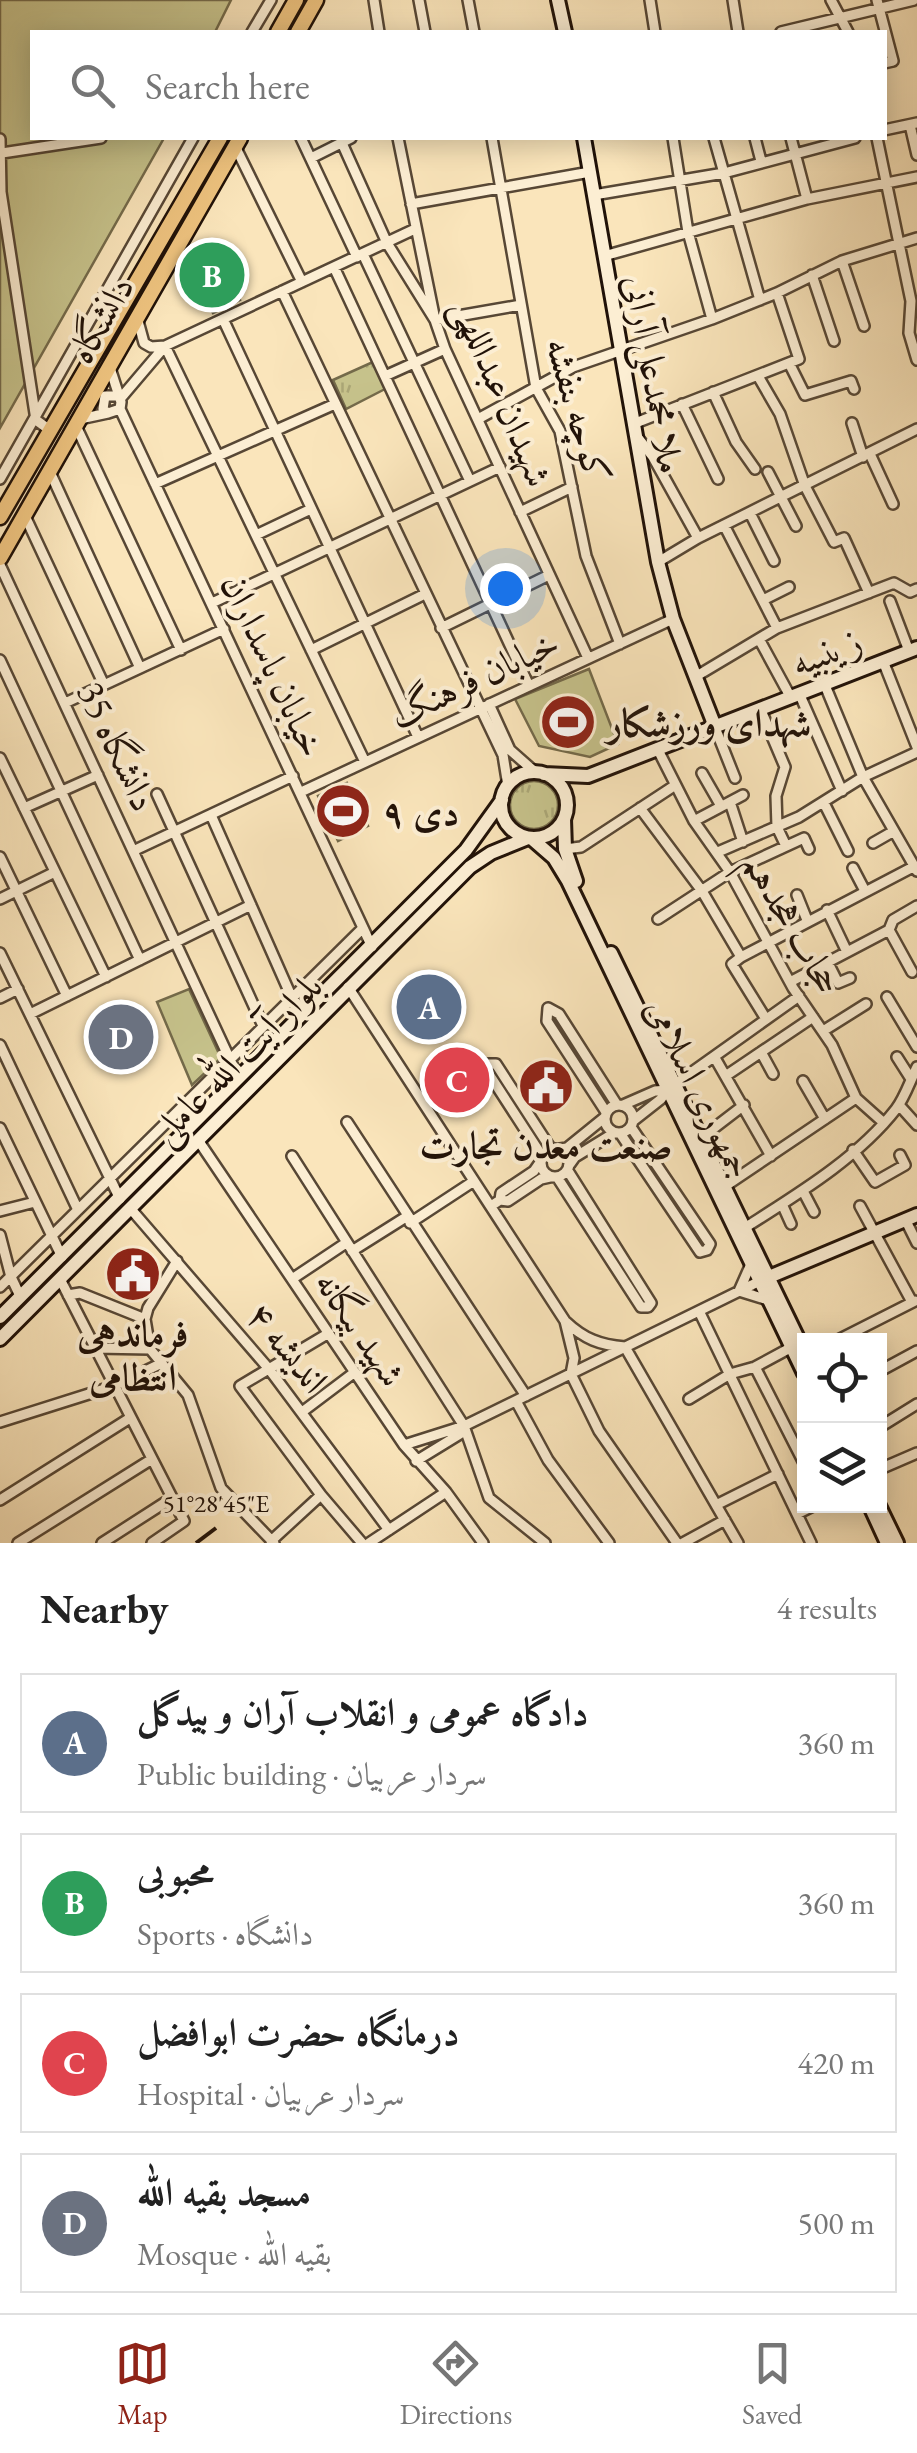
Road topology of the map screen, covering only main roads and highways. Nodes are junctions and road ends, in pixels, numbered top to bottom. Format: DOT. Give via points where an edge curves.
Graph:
graph roads {
  1 [pos="296,0"];
  2 [pos="316,0"];
  3 [pos="558,0"];
  4 [pos="279,30"];
  5 [pos="299,30"];
  6 [pos="565,30"];
  7 [pos="219,140"];
  8 [pos="584,140"];
  9 [pos="237,142"];
  10 [pos="160,244"];
  11 [pos="176,253"];
  12 [pos="0,516"];
  13 [pos="0,558"];
  14 [pos="913,649"];
  15 [pos="714,724"];
  16 [pos="540,773"];
  17 [pos="588,776"];
  18 [pos="502,800"];
  19 [pos="566,815"];
  20 [pos="478,834"];
  21 [pos="529,838"];
  22 [pos="491,853"];
  23 [pos="671,1087"];
  24 [pos="721,1189"];
  25 [pos="125,1204"];
  26 [pos="911,1217"];
  27 [pos="741,1230"];
  28 [pos="764,1279"];
  29 [pos="0,1317"];
  30 [pos="0,1339"];
  31 [pos="797,1349"];
  32 [pos="797,1351"];
  33 [pos="873,1513"];
  34 [pos="882,1513"];
  35 [pos="887,1543"];
  36 [pos="897,1543"];
  1 -- 4 [label="main road"];
  2 -- 5 [label="main road"];
  3 -- 6 [label="main road"];
  7 -- 10 [label="main road"];
  8 -- 15 [label="main road, ملا محمدعلی آرانی" via="658,562"];
  9 -- 11 [label="main road, دانشگاه"];
  10 -- 11 [label="main road"];
  10 -- 12 [label="main road"];
  11 -- 13 [label="main road, دانشگاه"];
  14 -- 15 [label="main road, زینبیه"];
  15 -- 17 [label="main road, زینبیه"];
  16 -- 17 [label="main road, زینبیه"];
  16 -- 18 [label="main road" via="518,777"];
  16 -- 19 [label="main road" via="564,792"];
  17 -- 19 [label="main road"];
  18 -- 20 [label="main road, بلوار آیت‌ الله عاملی"];
  18 -- 21 [label="main road" via="510,827"];
  19 -- 21 [label="main road" via="550,834"];
  19 -- 23 [label="main road, جمهوری اسلامی" via="572,872"];
  20 -- 22 [label="main road" via="490,840"];
  20 -- 25 [label="main road, بلوار آیت‌ الله عاملی"];
  21 -- 22 [label="main road, بلوار آیت‌ الله عاملی"];
  21 -- 23 [label="main road, جمهوری اسلامی" via="554,858 568,881"];
  22 -- 25 [label="main road, بلوار آیت‌ الله عاملی"];
  23 -- 24 [label="main road, جمهوری اسلامی"];
  23 -- 24 [label="main road, جمهوری اسلامی"];
  24 -- 27 [label="main road, جمهوری اسلامی"];
  25 -- 29 [label="main road, بلوار آیت‌ الله عاملی"];
  25 -- 30 [label="main road, بلوار آیت‌ الله عاملی"];
  26 -- 28 [label="main road"];
  27 -- 28 [label="main road, جمهوری اسلامی"];
  27 -- 28 [label="main road, جمهوری اسلامی"];
  28 -- 31 [label="main road, جمهوری اسلامی"];
  28 -- 32 [label="main road, جمهوری اسلامی"];
  33 -- 35 [label="main road"];
  34 -- 36 [label="main road"];
}
